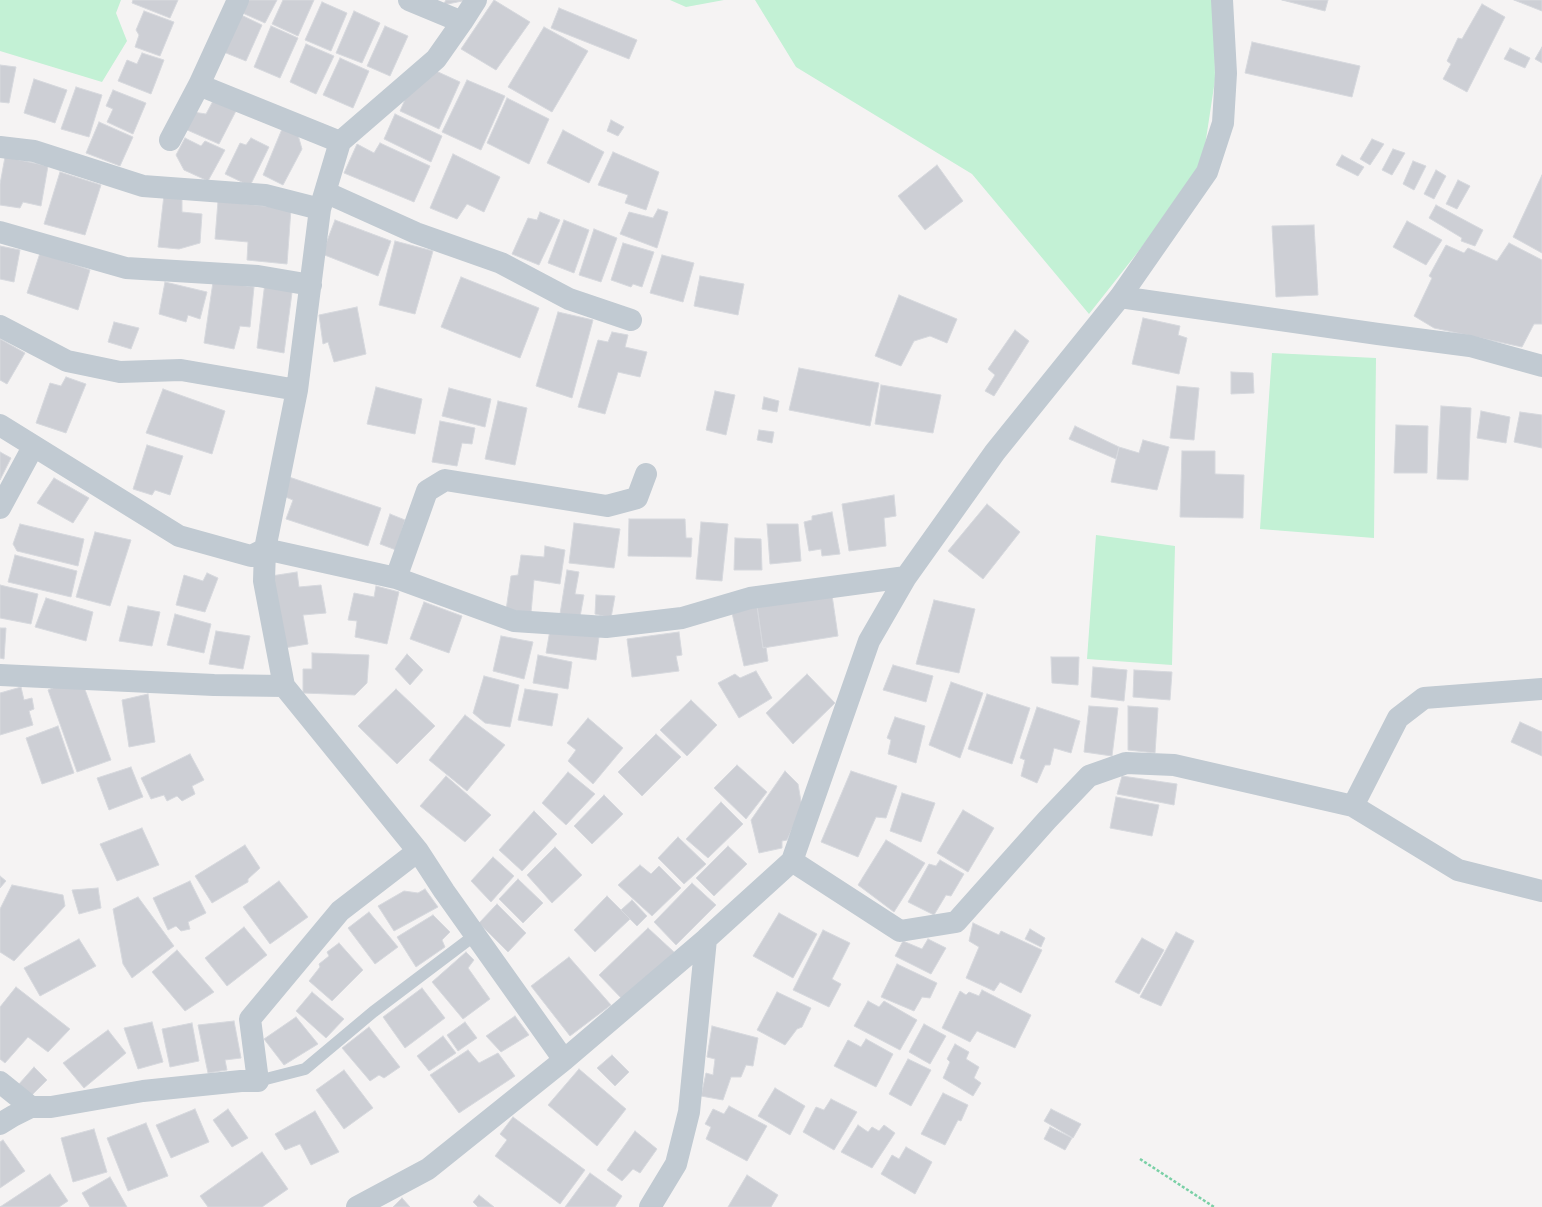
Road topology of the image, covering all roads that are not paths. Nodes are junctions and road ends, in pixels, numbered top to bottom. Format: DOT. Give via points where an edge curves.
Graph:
graph roads {
  1 [pos="238,0"];
  2 [pos="409,0"];
  3 [pos="476,0"];
  4 [pos="1222,0"];
  5 [pos="462,22"];
  6 [pos="199,85"];
  7 [pos="170,140"];
  8 [pos="340,142"];
  9 [pos="0,147"];
  10 [pos="323,201"];
  11 [pos="0,232"];
  12 [pos="311,285"];
  13 [pos="1120,297"];
  14 [pos="631,320"];
  15 [pos="0,326"];
  16 [pos="1542,366"];
  17 [pos="297,390"];
  18 [pos="0,425"];
  19 [pos="33,447"];
  20 [pos="646,474"];
  21 [pos="0,508"];
  22 [pos="265,549"];
  23 [pos="906,577"];
  24 [pos="396,578"];
  25 [pos="0,676"];
  26 [pos="284,686"];
  27 [pos="1542,689"];
  28 [pos="1353,806"];
  29 [pos="418,851"];
  30 [pos="792,861"];
  31 [pos="1542,891"];
  32 [pos="475,935"];
  33 [pos="706,939"];
  34 [pos="564,1060"];
  35 [pos="258,1081"];
  36 [pos="0,1082"];
  37 [pos="31,1107"];
  38 [pos="0,1124"];
  39 [pos="357,1207"];
  40 [pos="650,1207"];
  1 -- 6 [label="street"];
  2 -- 5 [label="street"];
  3 -- 5 [label="street"];
  4 -- 13 [label="street" via="1226,73 1223,122 1207,172"];
  5 -- 8 [label="street" via="436,59"];
  6 -- 7 [label="street"];
  6 -- 8 [label="street"];
  8 -- 10 [label="street"];
  9 -- 10 [label="street" via="34,151 143,186"];
  10 -- 12 [label="street"];
  10 -- 14 [label="street" via="501,263 569,299"];
  11 -- 12 [label="street" via="126,268 258,276"];
  12 -- 17 [label="street"];
  13 -- 16 [label="street" via="1470,346"];
  13 -- 23 [label="street" via="995,452"];
  15 -- 17 [label="street" via="67,361 120,372 181,370"];
  17 -- 22 [label="street"];
  18 -- 19 [label="street"];
  19 -- 21 [label="street"];
  19 -- 22 [label="street" via="179,536 251,556"];
  20 -- 24 [label="street" via="637,498 607,506 445,480 427,491"];
  22 -- 24 [label="street"];
  22 -- 26 [label="street" via="264,581"];
  23 -- 24 [label="street" via="750,598 682,618 606,627 514,621"];
  23 -- 30 [label="street" via="869,641"];
  25 -- 26 [label="street"];
  26 -- 29 [label="street"];
  27 -- 28 [label="street" via="1424,698 1398,718"];
  28 -- 30 [label="street" via="1174,765 1126,763 1089,776 956,922 900,931"];
  28 -- 31 [label="street" via="1458,870"];
  29 -- 32 [label="street"];
  29 -- 35 [label="street" via="340,911 250,1019"];
  30 -- 33 [label="street"];
  32 -- 34 [label="street"];
  32 -- 35 [label="lane" via="373,1012 305,1070"];
  33 -- 34 [label="street"];
  33 -- 40 [label="street" via="689,1112 676,1164"];
  34 -- 39 [label="street" via="428,1169"];
  35 -- 37 [label="street" via="144,1091"];
  36 -- 37 [label="street"];
  37 -- 38 [label="street"];
}
